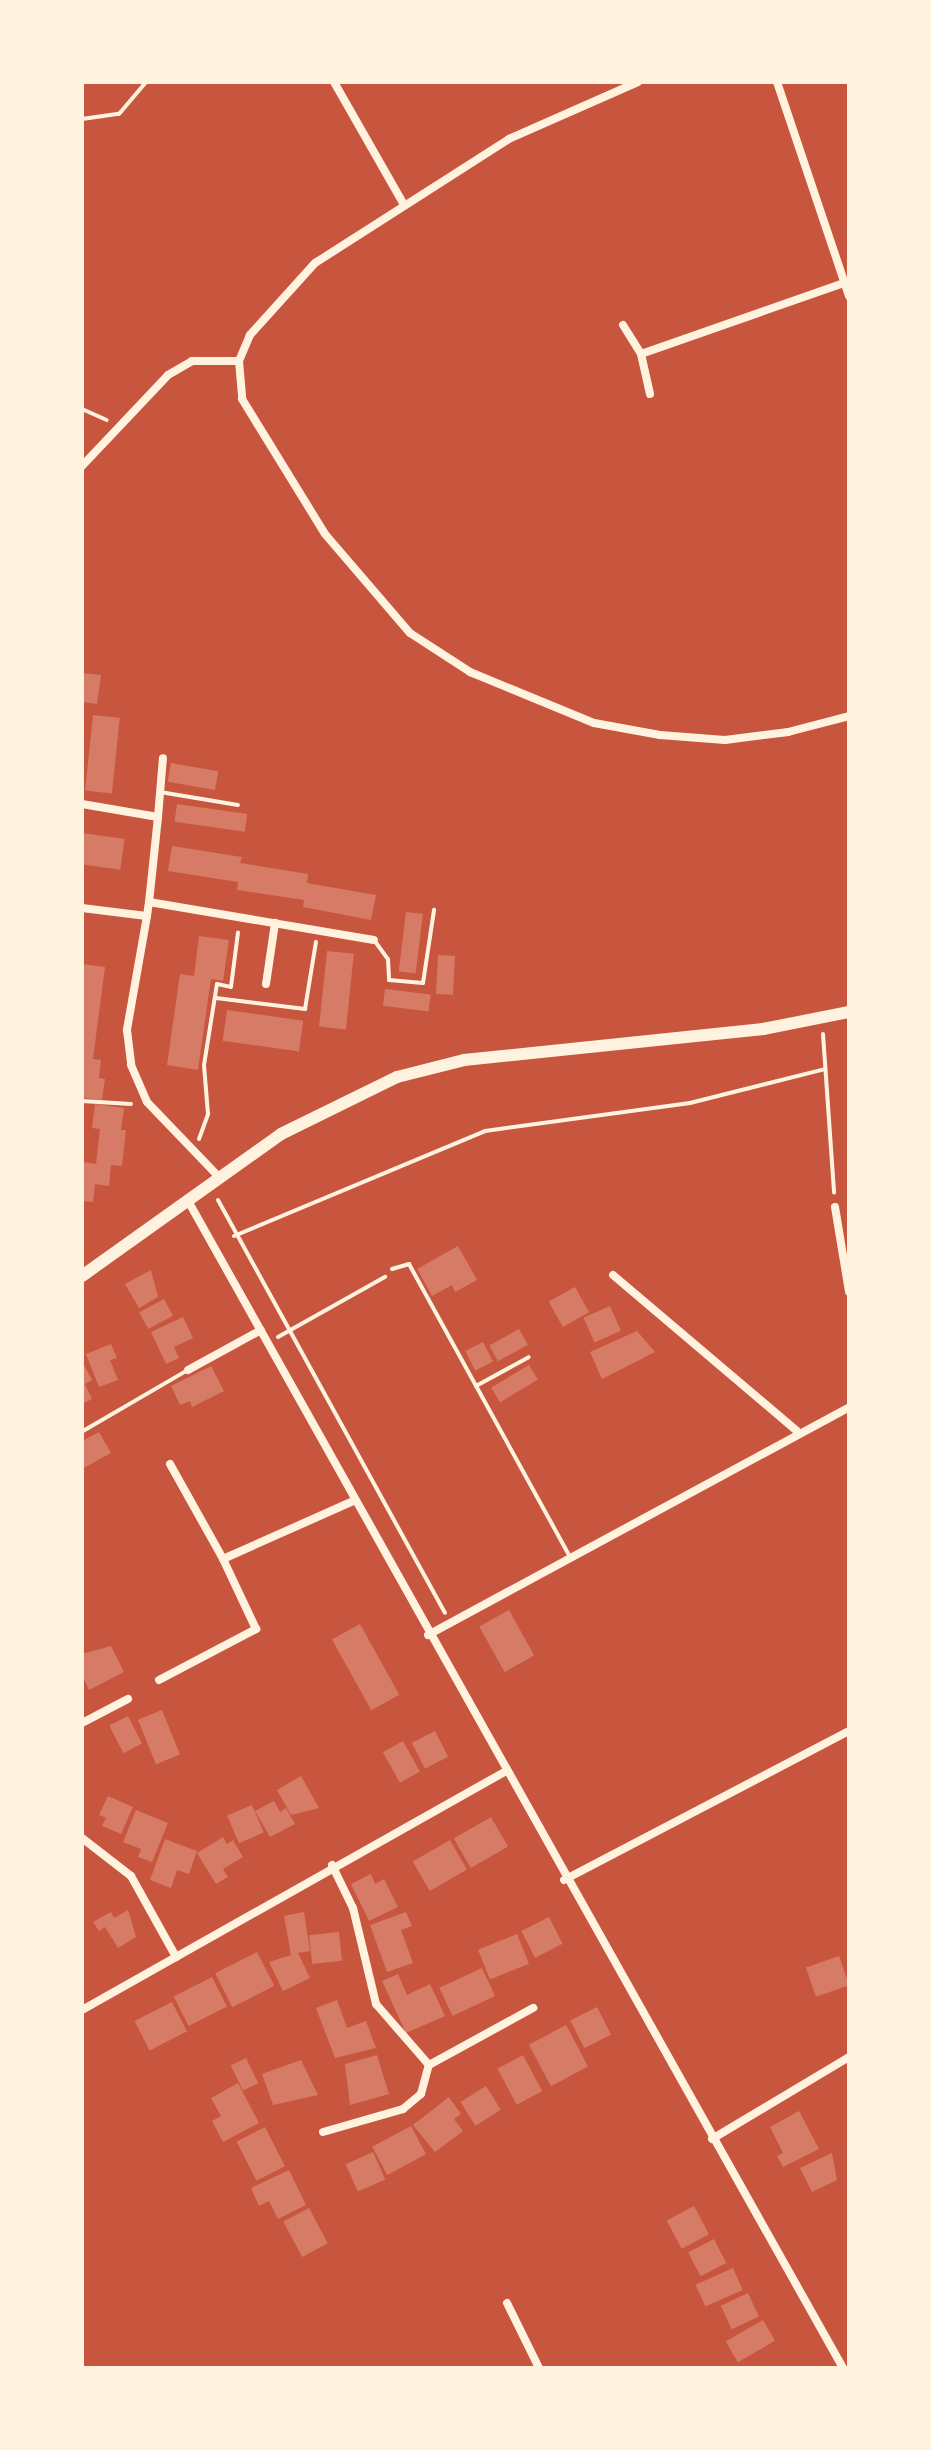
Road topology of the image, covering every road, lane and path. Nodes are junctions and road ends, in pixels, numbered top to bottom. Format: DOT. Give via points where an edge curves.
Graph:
graph roads {
  1 [pos="146,82"];
  2 [pos="334,82"];
  3 [pos="638,82"];
  4 [pos="777,82"];
  5 [pos="82,119"];
  6 [pos="403,203"];
  7 [pos="844,283"];
  8 [pos="849,296"];
  9 [pos="623,325"];
  10 [pos="641,354"];
  11 [pos="239,361"];
  12 [pos="650,394"];
  13 [pos="82,409"];
  14 [pos="120,426"];
  15 [pos="82,466"];
  16 [pos="849,716"];
  17 [pos="163,758"];
  18 [pos="160,792"];
  19 [pos="82,804"];
  20 [pos="238,805"];
  21 [pos="158,817"];
  22 [pos="149,902"];
  23 [pos="82,908"];
  24 [pos="434,910"];
  25 [pos="147,916"];
  26 [pos="239,917"];
  27 [pos="275,923"];
  28 [pos="318,930"];
  29 [pos="374,940"];
  30 [pos="266,984"];
  31 [pos="216,998"];
  32 [pos="849,1012"];
  33 [pos="834,1015"];
  34 [pos="825,1069"];
  35 [pos="146,1100"];
  36 [pos="82,1101"];
  37 [pos="196,1149"];
  38 [pos="215,1180"];
  39 [pos="187,1199"];
  40 [pos="835,1207"];
  41 [pos="234,1236"];
  42 [pos="392,1269"];
  43 [pos="613,1275"];
  44 [pos="82,1276"];
  45 [pos="849,1292"];
  46 [pos="261,1330"];
  47 [pos="287,1332"];
  48 [pos="268,1343"];
  49 [pos="529,1357"];
  50 [pos="188,1370"];
  51 [pos="476,1386"];
  52 [pos="849,1407"];
  53 [pos="83,1431"];
  54 [pos="797,1431"];
  55 [pos="170,1464"];
  56 [pos="353,1501"];
  57 [pos="570,1557"];
  58 [pos="223,1559"];
  59 [pos="451,1623"];
  60 [pos="428,1635"];
  61 [pos="159,1680"];
  62 [pos="128,1699"];
  63 [pos="82,1723"];
  64 [pos="849,1731"];
  65 [pos="505,1772"];
  66 [pos="82,1838"];
  67 [pos="332,1865"];
  68 [pos="564,1880"];
  69 [pos="176,1957"];
  70 [pos="533,2008"];
  71 [pos="82,2010"];
  72 [pos="849,2057"];
  73 [pos="429,2065"];
  74 [pos="323,2132"];
  75 [pos="712,2139"];
  76 [pos="507,2303"];
  77 [pos="539,2368"];
  78 [pos="843,2368"];
  1 -- 5 [label="path" via="119,114"];
  2 -- 6 [label="street"];
  3 -- 6 [label="street" via="509,139"];
  4 -- 7 [label="street"];
  6 -- 11 [label="street" via="315,263 250,335"];
  7 -- 8 [label="street"];
  7 -- 10 [label="street"];
  9 -- 10 [label="street"];
  10 -- 12 [label="street"];
  11 -- 14 [label="street" via="192,361 168,375"];
  11 -- 16 [label="street" via="242,399 325,534 410,633 470,672 594,723 660,735 725,740 788,732"];
  13 -- 14 [label="path"];
  14 -- 15 [label="street"];
  17 -- 18 [label="street"];
  18 -- 20 [label="lane"];
  18 -- 21 [label="street"];
  19 -- 21 [label="street"];
  21 -- 22 [label="street"];
  22 -- 25 [label="street"];
  22 -- 26 [label="street"];
  23 -- 25 [label="street"];
  24 -- 29 [label="lane" via="423,983 389,980 388,959"];
  25 -- 35 [label="street" via="127,1030 131,1065"];
  26 -- 27 [label="street"];
  26 -- 37 [label="path" via="231,987 217,984 204,1065 208,1114"];
  27 -- 28 [label="street"];
  27 -- 30 [label="street"];
  28 -- 29 [label="street"];
  28 -- 31 [label="path" via="305,1009"];
  32 -- 33 [label="main road"];
  33 -- 34 [label="path" via="822,1026"];
  33 -- 38 [label="main road" via="763,1029 464,1060 397,1077 315,1114"];
  34 -- 40 [label="path"];
  34 -- 41 [label="path" via="690,1103 485,1131"];
  35 -- 36 [label="path" via="127,1105"];
  35 -- 37 [label="street"];
  37 -- 38 [label="street"];
  38 -- 39 [label="main road"];
  38 -- 41 [label="path"];
  39 -- 44 [label="main road"];
  39 -- 46 [label="street"];
  40 -- 45 [label="street"];
  41 -- 47 [label="path"];
  42 -- 47 [label="path" via="383,1280"];
  42 -- 51 [label="lane" via="409,1264"];
  43 -- 54 [label="street"];
  46 -- 48 [label="street"];
  46 -- 50 [label="street"];
  47 -- 48 [label="path"];
  47 -- 59 [label="path"];
  48 -- 56 [label="street"];
  49 -- 51 [label="lane"];
  50 -- 53 [label="lane"];
  51 -- 57 [label="lane"];
  52 -- 54 [label="street"];
  54 -- 57 [label="street"];
  55 -- 58 [label="street"];
  56 -- 58 [label="street"];
  56 -- 60 [label="street"];
  57 -- 59 [label="street"];
  58 -- 61 [label="street" via="256,1629"];
  59 -- 60 [label="street"];
  60 -- 65 [label="street"];
  62 -- 63 [label="street"];
  64 -- 68 [label="street"];
  65 -- 67 [label="street"];
  65 -- 68 [label="street"];
  66 -- 69 [label="street" via="131,1876"];
  67 -- 69 [label="street"];
  67 -- 73 [label="street" via="353,1908 376,2004"];
  68 -- 75 [label="street"];
  69 -- 71 [label="street"];
  70 -- 73 [label="street"];
  72 -- 75 [label="street"];
  73 -- 74 [label="street" via="421,2094 403,2109"];
  75 -- 78 [label="street"];
  76 -- 77 [label="street"];
}
